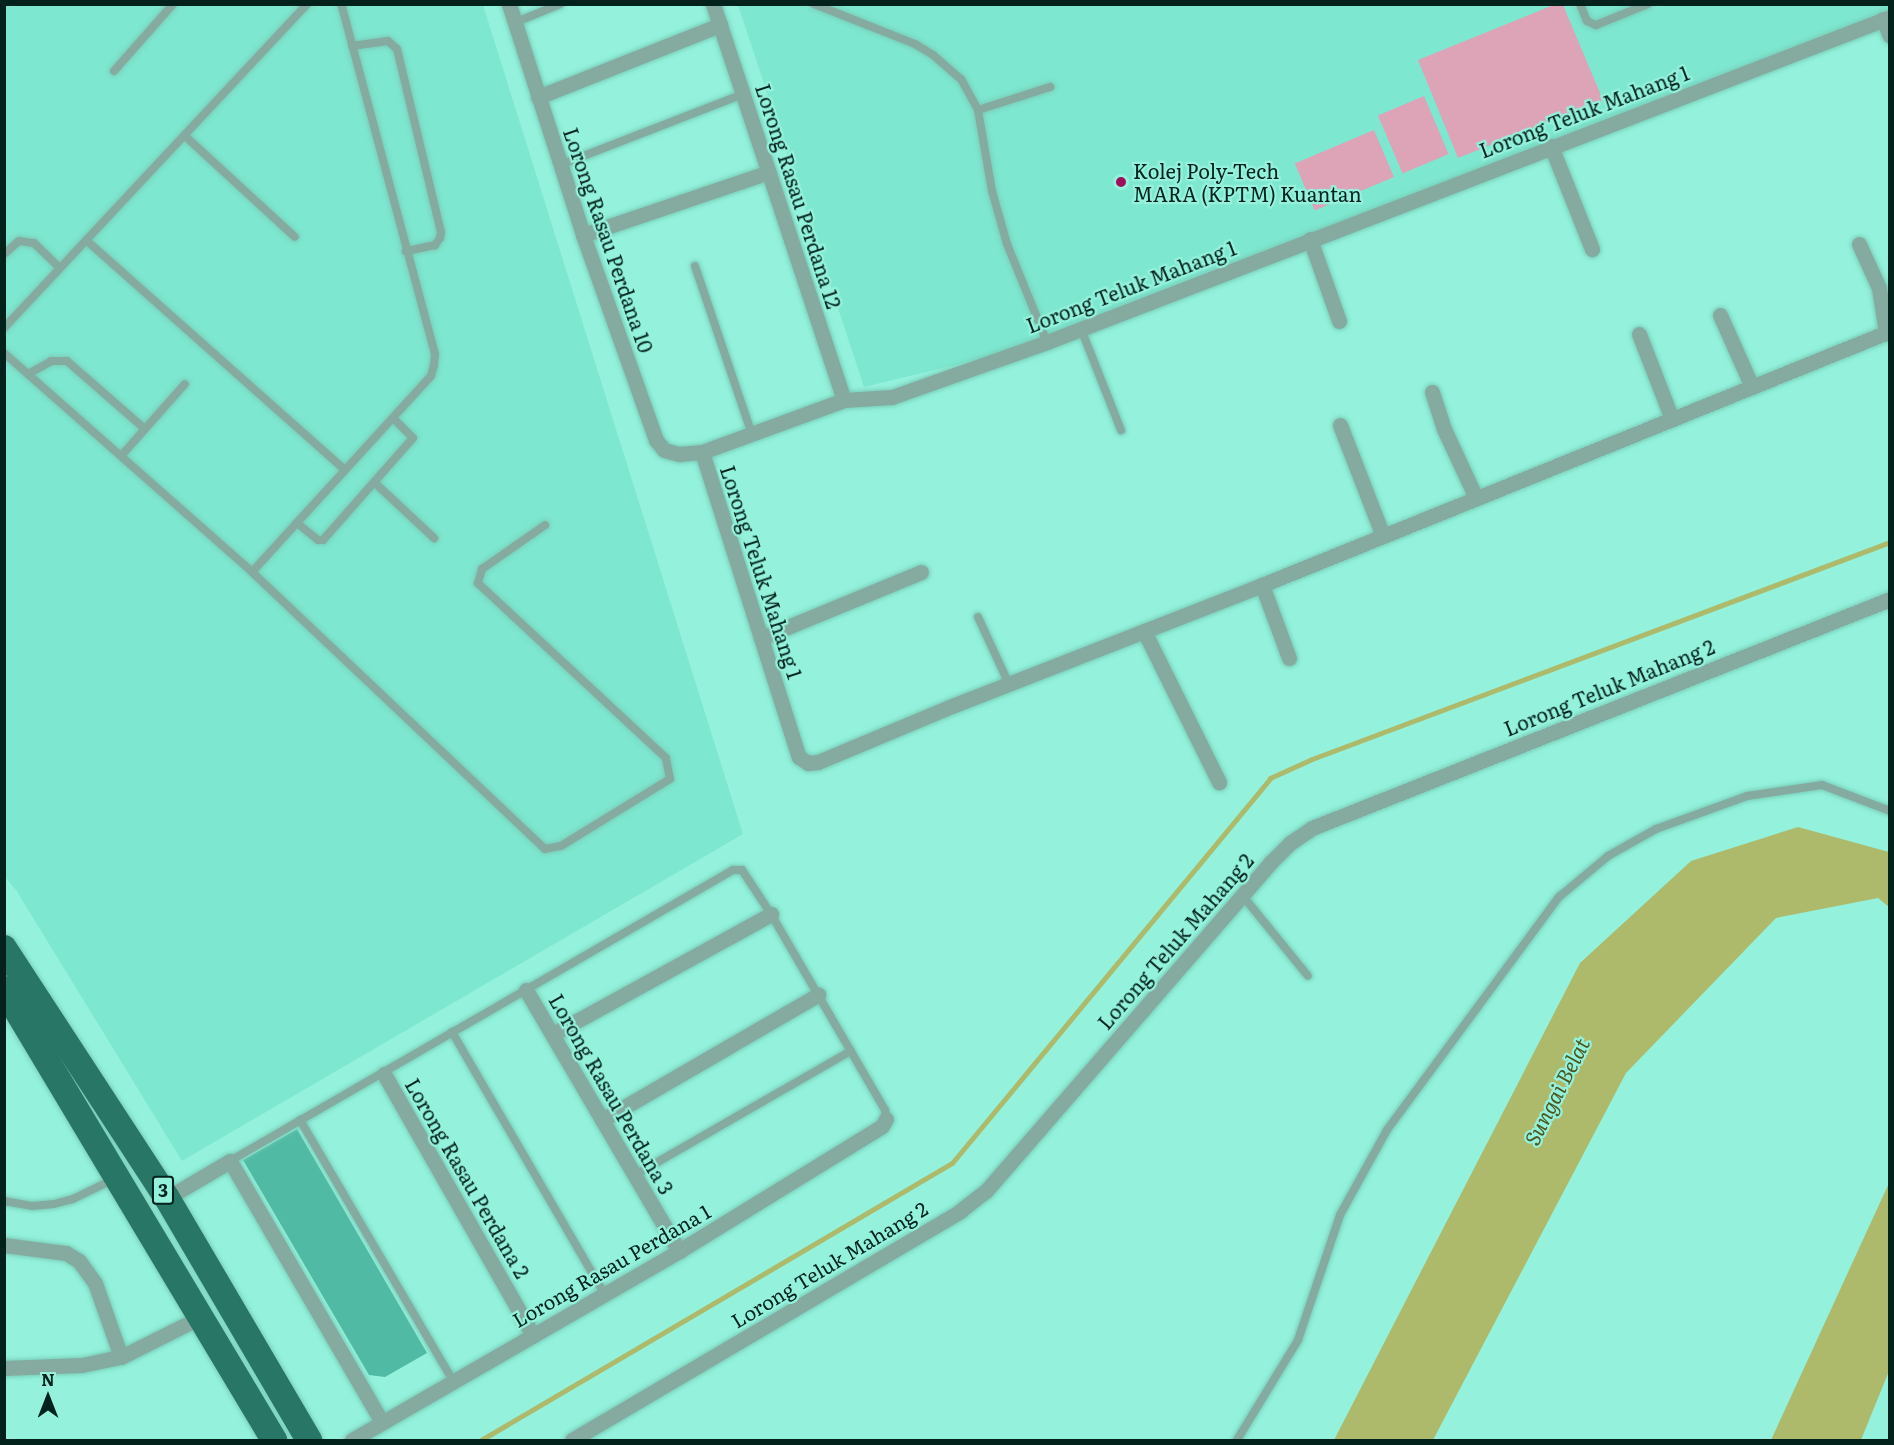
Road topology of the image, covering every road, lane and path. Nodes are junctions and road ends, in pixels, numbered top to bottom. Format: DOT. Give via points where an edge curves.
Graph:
graph roads {
  1 [pos="173,4"];
  2 [pos="307,4"];
  3 [pos="341,4"];
  4 [pos="509,4"];
  5 [pos="560,4"];
  6 [pos="713,4"];
  7 [pos="814,4"];
  8 [pos="1580,4"];
  9 [pos="1648,4"];
  10 [pos="1886,18"];
  11 [pos="514,22"];
  12 [pos="720,25"];
  13 [pos="1890,36"];
  14 [pos="352,46"];
  15 [pos="114,70"];
  16 [pos="1050,87"];
  17 [pos="743,94"];
  18 [pos="538,97"];
  19 [pos="978,110"];
  20 [pos="184,136"];
  21 [pos="1551,146"];
  22 [pos="560,165"];
  23 [pos="769,172"];
  24 [pos="583,235"];
  25 [pos="295,237"];
  26 [pos="1310,239"];
  27 [pos="86,240"];
  28 [pos="1859,244"];
  29 [pos="1592,249"];
  30 [pos="406,251"];
  31 [pos="4,254"];
  32 [pos="695,266"];
  33 [pos="60,268"];
  34 [pos="1720,315"];
  35 [pos="1339,321"];
  36 [pos="4,328"];
  37 [pos="1081,329"];
  38 [pos="1888,332"];
  39 [pos="1639,334"];
  40 [pos="1047,342"];
  41 [pos="4,353"];
  42 [pos="28,374"];
  43 [pos="185,384"];
  44 [pos="1752,387"];
  45 [pos="1432,392"];
  46 [pos="844,400"];
  47 [pos="393,418"];
  48 [pos="1672,419"];
  49 [pos="1340,425"];
  50 [pos="145,429"];
  51 [pos="1121,430"];
  52 [pos="752,434"];
  53 [pos="702,452"];
  54 [pos="121,456"];
  55 [pos="345,470"];
  56 [pos="375,483"];
  57 [pos="1476,498"];
  58 [pos="297,523"];
  59 [pos="545,525"];
  60 [pos="1383,536"];
  61 [pos="434,538"];
  62 [pos="252,572"];
  63 [pos="921,572"];
  64 [pos="1262,585"];
  65 [pos="1890,599"];
  66 [pos="978,617"];
  67 [pos="1144,631"];
  68 [pos="761,638"];
  69 [pos="1289,658"];
  70 [pos="1009,684"];
  71 [pos="1220,782"];
  72 [pos="1890,811"];
  73 [pos="1242,895"];
  74 [pos="771,914"];
  75 [pos="4,948"];
  76 [pos="1308,976"];
  77 [pos="4,989"];
  78 [pos="526,990"];
  79 [pos="818,996"];
  80 [pos="452,1032"];
  81 [pos="553,1034"];
  82 [pos="851,1051"];
  83 [pos="384,1074"];
  84 [pos="886,1119"];
  85 [pos="300,1120"];
  86 [pos="602,1120"];
  87 [pos="230,1161"];
  88 [pos="635,1175"];
  89 [pos="118,1178"];
  90 [pos="167,1198"];
  91 [pos="4,1201"];
  92 [pos="4,1245"];
  93 [pos="679,1251"];
  94 [pos="604,1293"];
  95 [pos="201,1317"];
  96 [pos="533,1335"];
  97 [pos="121,1357"];
  98 [pos="4,1368"];
  99 [pos="453,1381"];
  100 [pos="377,1431"];
  101 [pos="274,1440"];
  102 [pos="309,1440"];
  103 [pos="352,1440"];
  104 [pos="572,1440"];
  105 [pos="1237,1440"];
  1 -- 15 [label="lane"];
  2 -- 20 [label="lane"];
  3 -- 14 [label="lane"];
  4 -- 11 [label="street, Lorong Rasau Perdana 10"];
  5 -- 11 [label="lane"];
  6 -- 12 [label="street, Lorong Rasau Perdana 12"];
  7 -- 19 [label="lane" via="915,44 933,55 961,79"];
  8 -- 9 [label="lane" via="1587,21 1596,25"];
  10 -- 13 [label="street"];
  10 -- 21 [label="street, Lorong Teluk Mahang 1"];
  11 -- 18 [label="street, Lorong Rasau Perdana 10"];
  12 -- 17 [label="street, Lorong Rasau Perdana 12"];
  12 -- 18 [label="street"];
  14 -- 30 [label="lane"];
  14 -- 30 [label="lane" via="388,41 397,49 441,232 435,244"];
  16 -- 19 [label="lane"];
  17 -- 22 [label="lane"];
  17 -- 23 [label="street, Lorong Rasau Perdana 12"];
  18 -- 22 [label="street, Lorong Rasau Perdana 10"];
  19 -- 40 [label="lane" via="992,191 1007,244"];
  20 -- 25 [label="lane"];
  20 -- 27 [label="lane"];
  21 -- 26 [label="street, Lorong Teluk Mahang 1"];
  21 -- 29 [label="street"];
  22 -- 24 [label="street, Lorong Rasau Perdana 10"];
  23 -- 24 [label="street"];
  23 -- 46 [label="street, Lorong Rasau Perdana 12"];
  24 -- 53 [label="street, Lorong Rasau Perdana 10" via="656,440 664,450 679,454"];
  26 -- 35 [label="street"];
  26 -- 37 [label="street, Lorong Teluk Mahang 1"];
  27 -- 33 [label="lane"];
  27 -- 55 [label="lane"];
  28 -- 38 [label="street" via="1880,288"];
  30 -- 47 [label="lane" via="435,354 431,376"];
  31 -- 33 [label="lane" via="19,242 34,243"];
  32 -- 52 [label="lane"];
  33 -- 36 [label="lane"];
  34 -- 44 [label="street"];
  37 -- 40 [label="street, Lorong Teluk Mahang 1"];
  37 -- 51 [label="lane"];
  38 -- 44 [label="street, Lorong Teluk Mahang 1"];
  39 -- 48 [label="street"];
  40 -- 46 [label="street, Lorong Teluk Mahang 1" via="892,397"];
  41 -- 42 [label="lane"];
  42 -- 50 [label="lane" via="51,361 67,361"];
  42 -- 54 [label="lane"];
  43 -- 50 [label="lane"];
  44 -- 48 [label="street, Lorong Teluk Mahang 1"];
  45 -- 57 [label="street" via="1444,429"];
  46 -- 52 [label="street, Lorong Teluk Mahang 1"];
  47 -- 55 [label="lane"];
  47 -- 56 [label="lane" via="413,438"];
  48 -- 57 [label="street, Lorong Teluk Mahang 1"];
  49 -- 60 [label="street"];
  50 -- 54 [label="lane"];
  52 -- 53 [label="street, Lorong Teluk Mahang 1"];
  53 -- 68 [label="street, Lorong Teluk Mahang 1"];
  54 -- 62 [label="lane"];
  55 -- 58 [label="lane"];
  56 -- 58 [label="lane" via="323,540"];
  56 -- 61 [label="lane"];
  57 -- 60 [label="street, Lorong Teluk Mahang 1"];
  58 -- 62 [label="lane"];
  59 -- 62 [label="lane" via="483,569 478,583 666,758 670,779 561,846 545,849"];
  60 -- 64 [label="street, Lorong Teluk Mahang 1"];
  63 -- 68 [label="street"];
  64 -- 67 [label="street, Lorong Teluk Mahang 1"];
  64 -- 69 [label="street"];
  65 -- 73 [label="street, Lorong Teluk Mahang 2" via="1312,828 1290,843"];
  66 -- 70 [label="lane"];
  67 -- 70 [label="street, Lorong Teluk Mahang 1"];
  67 -- 71 [label="street"];
  68 -- 70 [label="street, Lorong Teluk Mahang 1" via="799,757 808,763 819,762"];
  72 -- 105 [label="lane" via="1822,785 1747,796 1656,829 1608,856 1559,897 1387,1130 1340,1215 1298,1340"];
  73 -- 76 [label="lane"];
  73 -- 104 [label="street, Lorong Teluk Mahang 2" via="986,1191 960,1211"];
  74 -- 78 [label="lane" via="742,870 733,870"];
  74 -- 79 [label="lane"];
  74 -- 81 [label="street"];
  75 -- 90 [label="highway, 3"];
  77 -- 89 [label="highway, 3"];
  78 -- 80 [label="lane"];
  78 -- 81 [label="street, Lorong Rasau Perdana 3"];
  79 -- 82 [label="lane"];
  79 -- 86 [label="street"];
  80 -- 83 [label="lane"];
  80 -- 94 [label="lane"];
  81 -- 86 [label="street, Lorong Rasau Perdana 3"];
  82 -- 84 [label="lane" via="885,1110"];
  82 -- 88 [label="lane"];
  83 -- 85 [label="lane"];
  83 -- 96 [label="street, Lorong Rasau Perdana 2"];
  84 -- 93 [label="street, Lorong Rasau Perdana 1" via="882,1126"];
  85 -- 87 [label="lane"];
  85 -- 99 [label="lane"];
  86 -- 88 [label="street, Lorong Rasau Perdana 3"];
  87 -- 90 [label="street"];
  87 -- 100 [label="street"];
  88 -- 93 [label="street, Lorong Rasau Perdana 3"];
  89 -- 91 [label="lane" via="73,1199 32,1206"];
  89 -- 95 [label="highway, 3"];
  90 -- 102 [label="highway, 3"];
  92 -- 97 [label="street" via="66,1253 79,1261 95,1283"];
  93 -- 94 [label="street, Lorong Rasau Perdana 1"];
  94 -- 96 [label="street, Lorong Rasau Perdana 1"];
  95 -- 97 [label="street"];
  95 -- 101 [label="highway, 3"];
  96 -- 99 [label="street, Lorong Rasau Perdana 1"];
  97 -- 98 [label="street" via="82,1365"];
  99 -- 100 [label="street, Lorong Rasau Perdana 1"];
  100 -- 103 [label="street, Lorong Rasau Perdana 1"];
}
